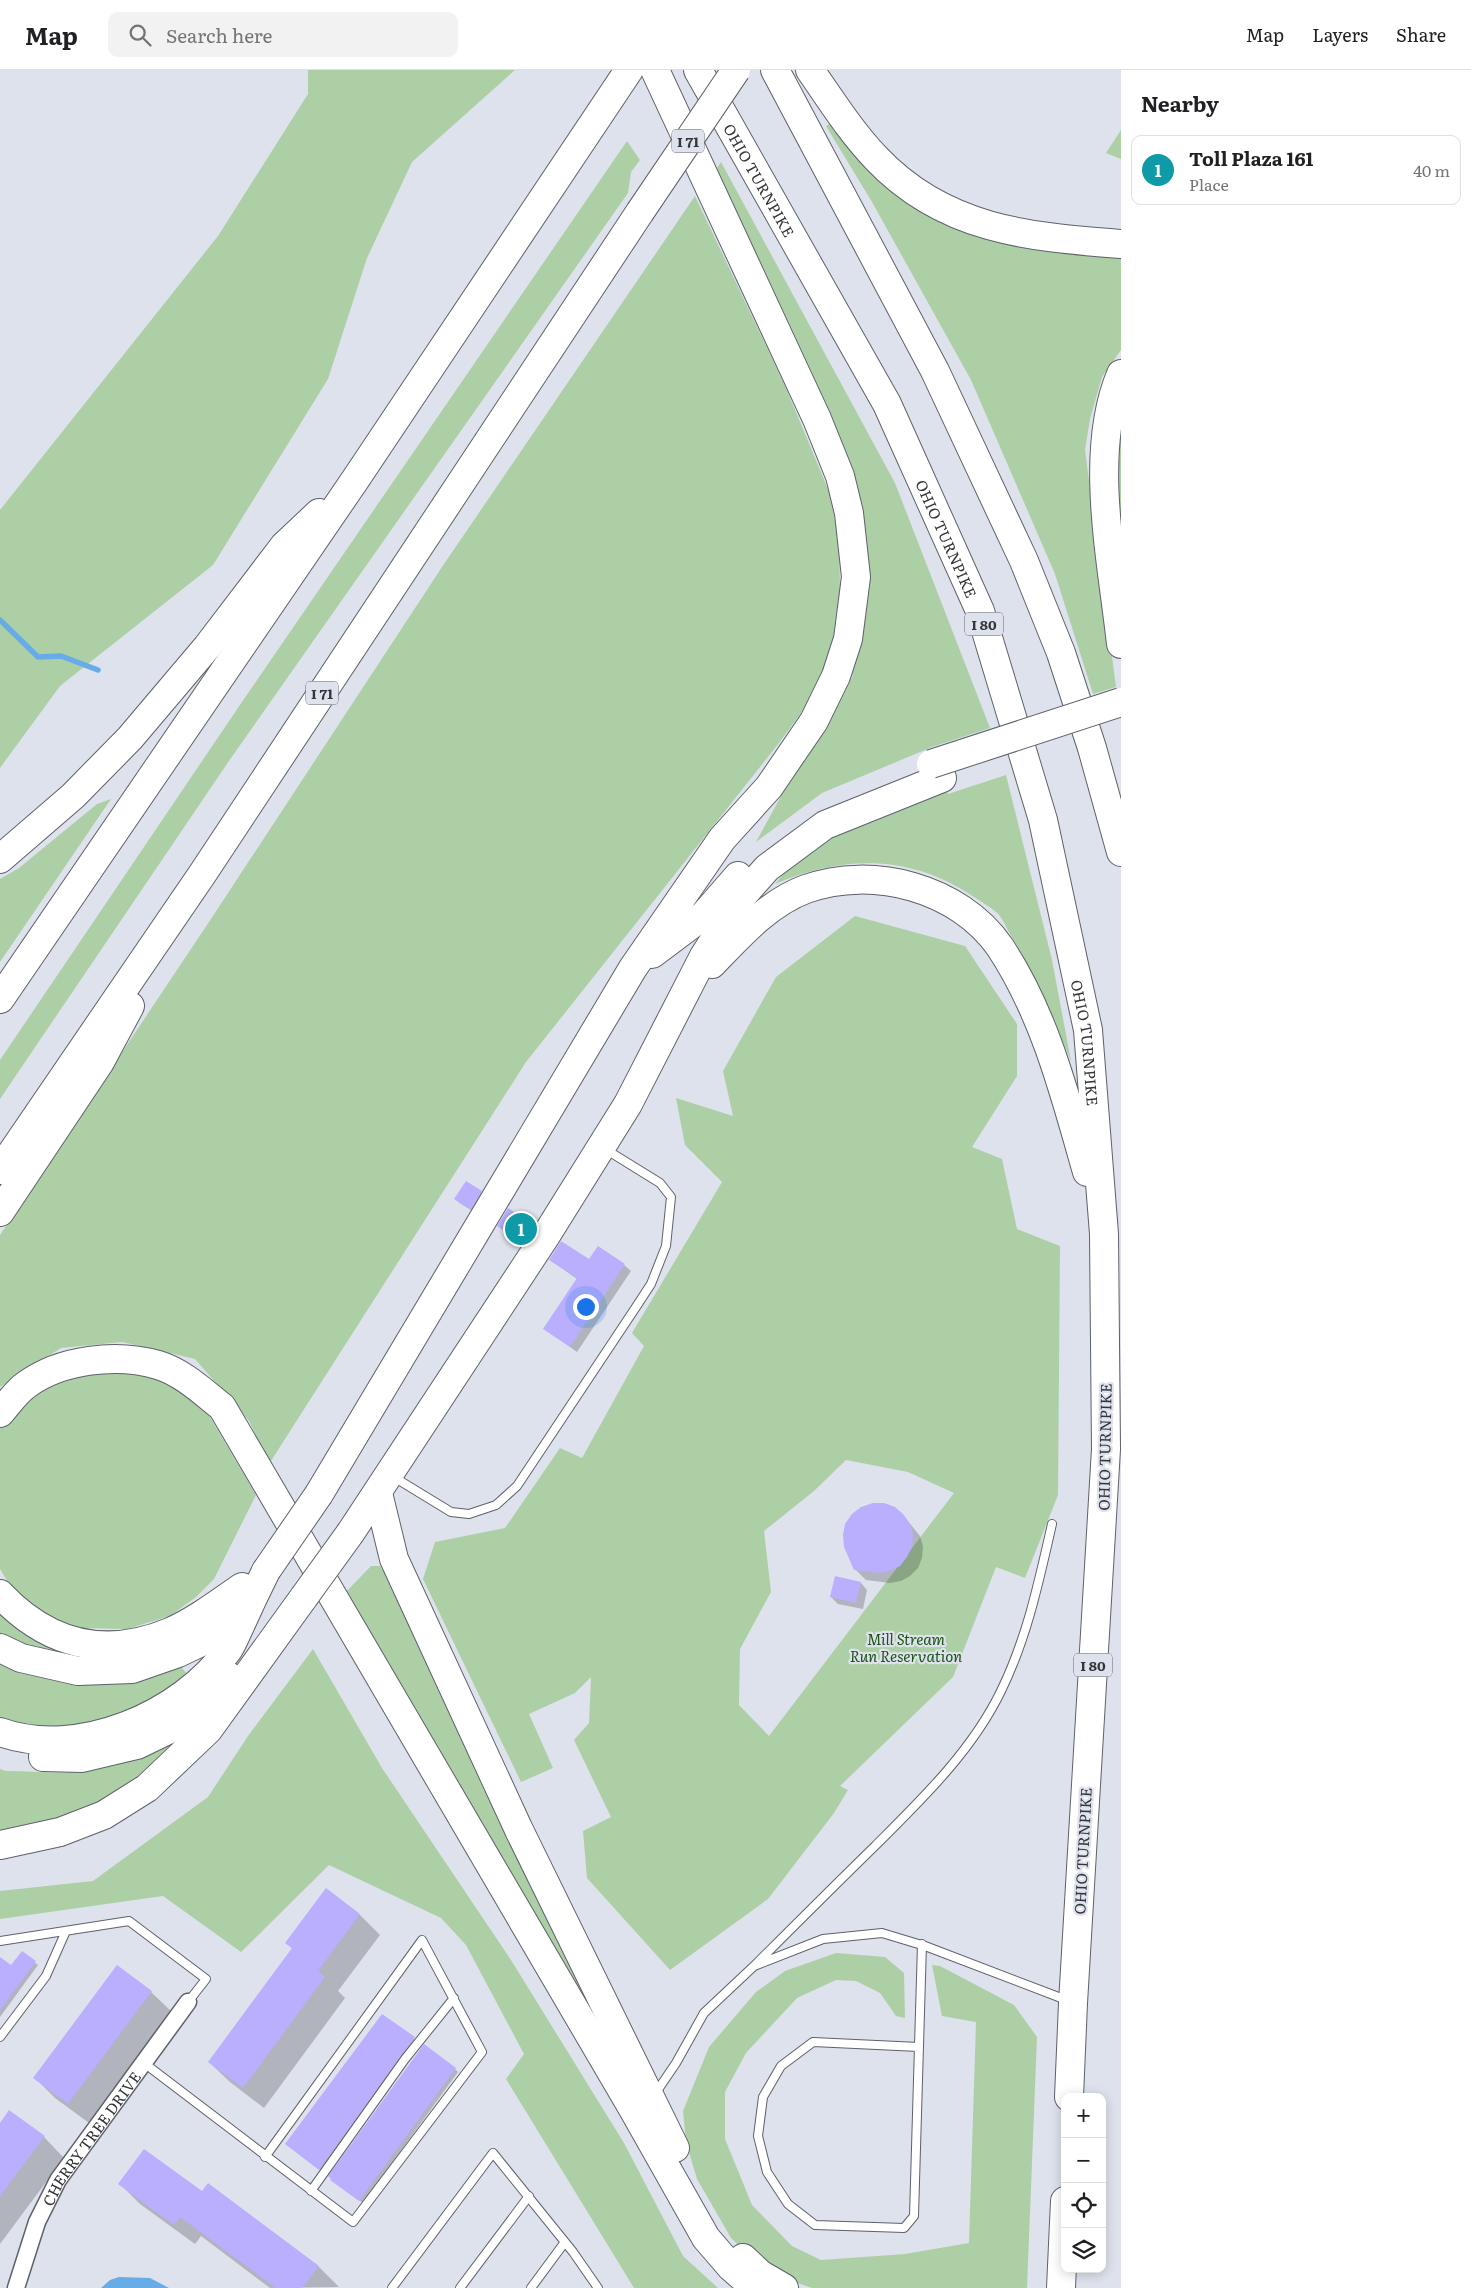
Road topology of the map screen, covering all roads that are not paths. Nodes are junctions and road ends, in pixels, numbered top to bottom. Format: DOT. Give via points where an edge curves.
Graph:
graph roads {
  1 [pos="628,70"];
  2 [pos="655,70"];
  3 [pos="698,70"];
  4 [pos="736,70"];
  5 [pos="775,70"];
  6 [pos="810,70"];
  7 [pos="1121,244"];
  8 [pos="1121,374"];
  9 [pos="355,480"];
  10 [pos="1121,644"];
  11 [pos="1121,702"];
  12 [pos="1121,719"];
  13 [pos="937,771"];
  14 [pos="1121,852"];
  15 [pos="0,858"];
  16 [pos="203,873"];
  17 [pos="633,968"];
  18 [pos="687,991"];
  19 [pos="0,999"];
  20 [pos="601,1147"];
  21 [pos="0,1170"];
  22 [pos="0,1212"];
  23 [pos="1104,1234"];
  24 [pos="0,1413"];
  25 [pos="384,1484"];
  26 [pos="1052,1524"];
  27 [pos="266,1571"];
  28 [pos="0,1594"];
  29 [pos="278,1632"];
  30 [pos="0,1648"];
  31 [pos="0,1732"];
  32 [pos="0,1749"];
  33 [pos="0,1845"];
  34 [pos="66,1931"];
  35 [pos="0,1941"];
  36 [pos="922,1944"];
  37 [pos="754,1966"];
  38 [pos="454,1998"];
  39 [pos="188,2002"];
  40 [pos="1073,2003"];
  41 [pos="0,2037"];
  42 [pos="919,2047"];
  43 [pos="144,2063"];
  44 [pos="1069,2093"];
  45 [pos="642,2104"];
  46 [pos="265,2157"];
  47 [pos="311,2191"];
  48 [pos="529,2196"];
  49 [pos="1064,2228"];
  50 [pos="565,2242"];
  51 [pos="16,2288"];
  52 [pos="392,2288"];
  53 [pos="460,2288"];
  54 [pos="531,2288"];
  55 [pos="598,2288"];
  56 [pos="755,2288"];
  57 [pos="784,2288"];
  58 [pos="1061,2288"];
  1 -- 9 [label="highway"];
  2 -- 17 [label="highway" via="840,476 849,512 856,577 848,639 836,676 814,721 769,787 722,839"];
  3 -- 23 [label="highway, OHIO TURNPIKE / I 80" via="887,404 980,611 1043,820 1088,1030"];
  4 -- 16 [label="highway, I 71, bridge"];
  5 -- 14 [label="highway" via="935,372 1024,561 1061,653"];
  6 -- 7 [label="highway" via="877,159 907,186 946,210 1000,230 1056,239"];
  8 -- 10 [label="highway" via="1113,394 1104,442 1105,499"];
  9 -- 15 [label="highway" via="284,546 207,647 130,738 73,796"];
  9 -- 19 [label="highway"];
  11 -- 13 [label="highway, bridge"];
  12 -- 13 [label="highway"];
  13 -- 17 [label="highway" via="829,806 760,851 704,915"];
  13 -- 18 [label="highway" via="825,825 767,868 724,922"];
  16 -- 21 [label="highway, I 71"];
  16 -- 22 [label="highway" via="100,1062"];
  17 -- 27 [label="highway, bridge" via="319,1494"];
  18 -- 20 [label="highway" via="628,1104"];
  18 -- 23 [label="highway" via="743,932 772,908 806,890 844,881 883,880 923,890 960,907 999,946 1025,989 1059,1073"];
  20 -- 25 [label="highway"];
  20 -- 25 [label="lane" via="660,1182 671,1197 666,1246 651,1284 517,1486 496,1505 469,1514 451,1512"];
  23 -- 40 [label="highway, OHIO TURNPIKE / I 80" via="1106,1449"];
  24 -- 45 [label="highway" via="25,1385 58,1367 106,1358 159,1365 194,1384 222,1407"];
  25 -- 29 [label="highway, bridge"];
  25 -- 45 [label="highway" via="394,1559"];
  26 -- 37 [label="lane" via="1019,1650 1000,1692 975,1734 946,1773"];
  27 -- 28 [label="highway" via="171,1632 134,1644 94,1646 52,1633 16,1611"];
  27 -- 30 [label="highway" via="220,1628 178,1654 132,1669 78,1671 21,1658"];
  27 -- 31 [label="highway" via="229,1649 209,1673 146,1719 105,1734 66,1741"];
  29 -- 32 [label="highway" via="196,1710 168,1730 137,1745 82,1758 29,1756"];
  29 -- 33 [label="highway" via="208,1730 148,1788 104,1815 86,1822 60,1832"];
  34 -- 35 [label="lane"];
  34 -- 39 [label="lane" via="129,1922 206,1979"];
  34 -- 41 [label="lane" via="46,1976"];
  36 -- 37 [label="lane" via="882,1933 823,1939"];
  36 -- 40 [label="lane"];
  36 -- 42 [label="lane"];
  37 -- 45 [label="lane" via="704,2013 676,2063"];
  38 -- 46 [label="lane" via="422,1940"];
  38 -- 47 [label="lane"];
  38 -- 47 [label="lane" via="482,2052 353,2222"];
  39 -- 43 [label="street, CHERRY TREE DRIVE"];
  40 -- 44 [label="highway, OHIO TURNPIKE / I 80"];
  42 -- 42 [label="lane" via="914,2216 904,2228 814,2225 788,2204 767,2172 758,2136 763,2097 781,2066 813,2042"];
  43 -- 46 [label="lane"];
  43 -- 51 [label="street, CHERRY TREE DRIVE" via="58,2180 37,2222"];
  45 -- 56 [label="highway" via="706,2238"];
  45 -- 57 [label="highway" via="728,2243 760,2274"];
  46 -- 47 [label="lane"];
  48 -- 50 [label="lane"];
  48 -- 52 [label="lane" via="494,2153"];
  48 -- 53 [label="lane"];
  49 -- 58 [label="highway"];
  50 -- 54 [label="lane"];
  50 -- 55 [label="lane"];
}
